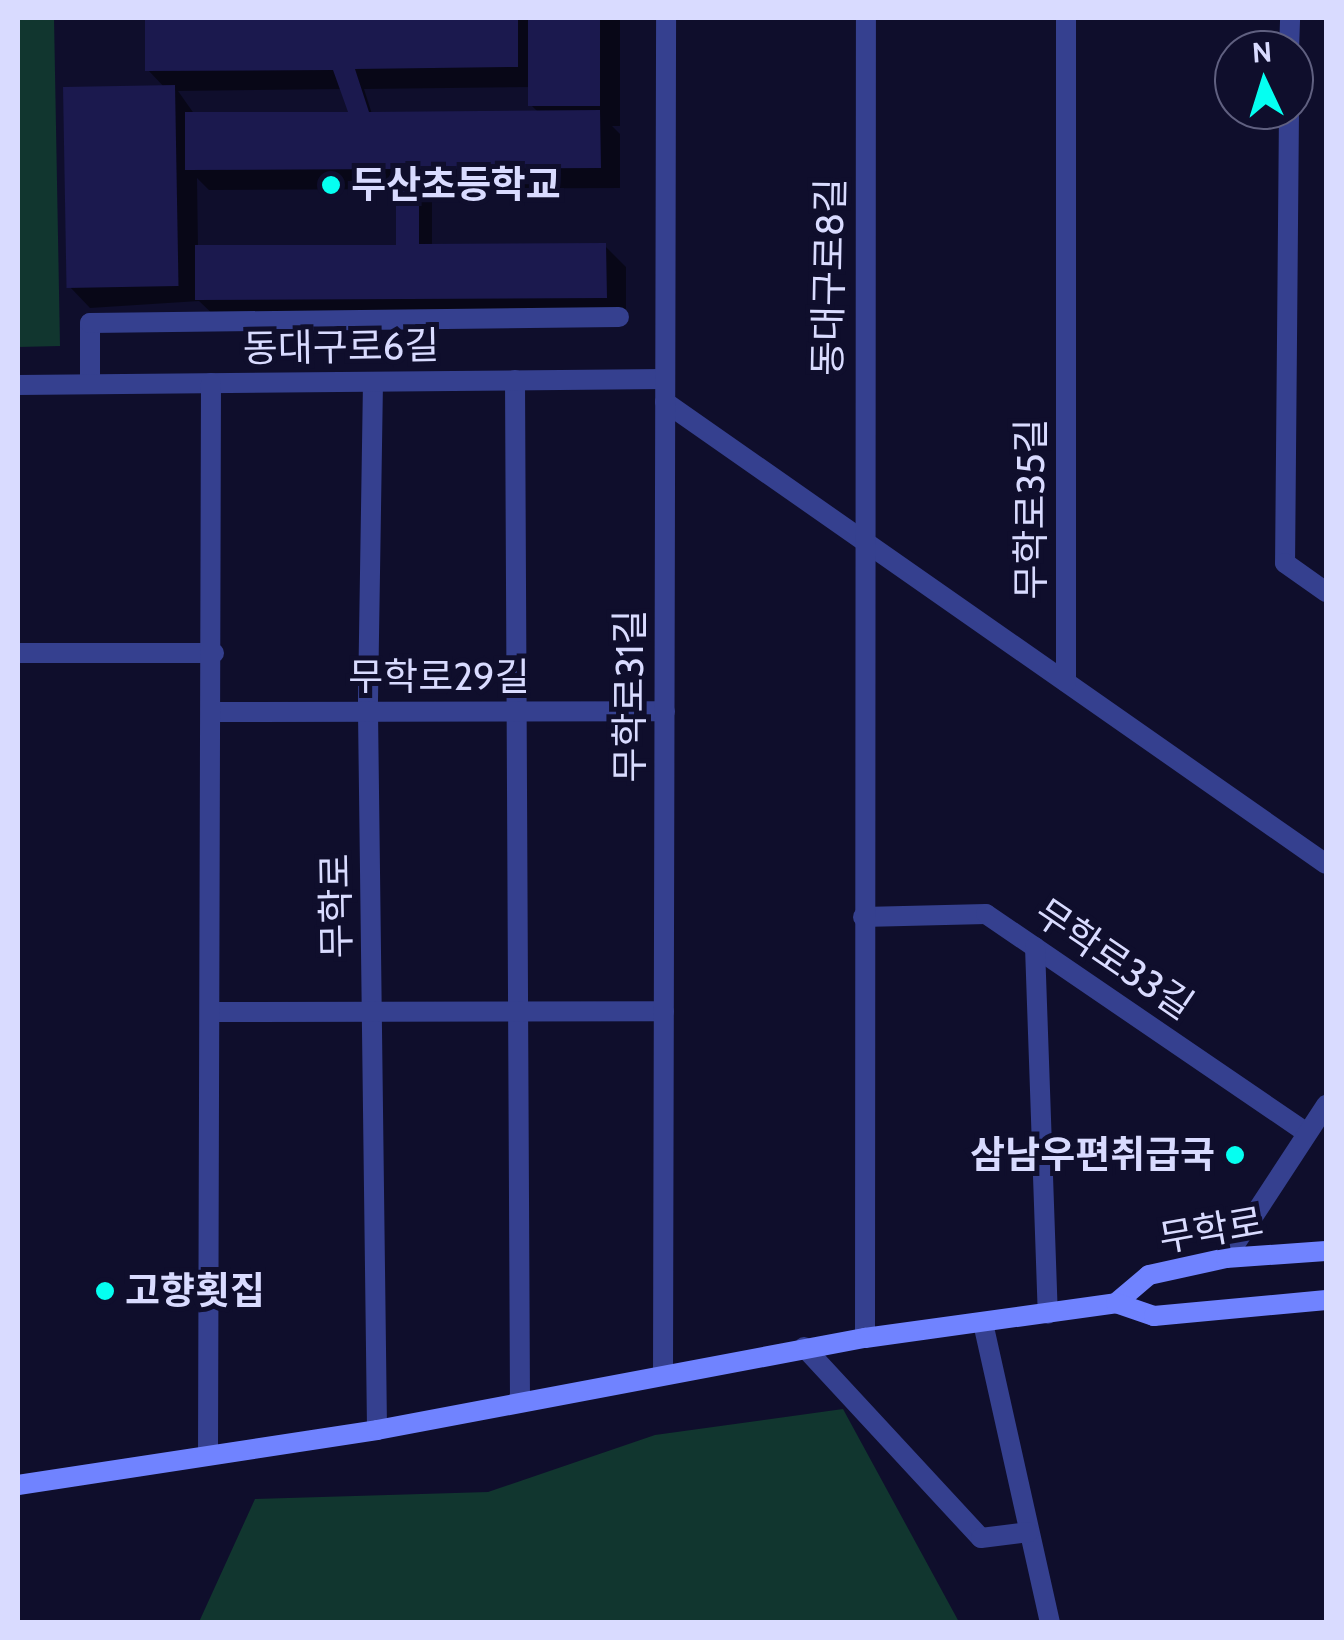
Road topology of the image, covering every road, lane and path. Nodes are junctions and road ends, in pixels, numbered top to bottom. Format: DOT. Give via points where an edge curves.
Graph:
graph roads {
  1 [pos="666,18"];
  2 [pos="866,18"];
  3 [pos="1066,18"];
  4 [pos="1289,130"];
  5 [pos="619,317"];
  6 [pos="665,378"];
  7 [pos="516,380"];
  8 [pos="374,382"];
  9 [pos="211,383"];
  10 [pos="90,384"];
  11 [pos="18,385"];
  12 [pos="666,402"];
  13 [pos="861,537"];
  14 [pos="1326,592"];
  15 [pos="214,652"];
  16 [pos="18,653"];
  17 [pos="1066,682"];
  18 [pos="665,711"];
  19 [pos="213,712"];
  20 [pos="368,712"];
  21 [pos="514,712"];
  22 [pos="1326,864"];
  23 [pos="863,918"];
  24 [pos="1035,948"];
  25 [pos="516,1011"];
  26 [pos="664,1011"];
  27 [pos="213,1012"];
  28 [pos="372,1012"];
  29 [pos="1326,1104"];
  30 [pos="1304,1131"];
  31 [pos="1326,1251"];
  32 [pos="1226,1258"];
  33 [pos="1326,1300"];
  34 [pos="1116,1302"];
  35 [pos="1048,1314"];
  36 [pos="983,1322"];
  37 [pos="865,1338"];
  38 [pos="804,1348"];
  39 [pos="663,1375"];
  40 [pos="520,1402"];
  41 [pos="377,1430"];
  42 [pos="208,1455"];
  43 [pos="18,1486"];
  44 [pos="1029,1532"];
  45 [pos="1050,1622"];
  1 -- 6 [label="street, 무학로31길"];
  2 -- 13 [label="street, 동대구로8길"];
  3 -- 17 [label="street, 무학로35길"];
  4 -- 14 [label="street" via="1285,563"];
  5 -- 10 [label="street" via="90,323"];
  6 -- 7 [label="street, 동대구로6길"];
  6 -- 12 [label="street, 무학로31길"];
  7 -- 8 [label="street, 동대구로6길"];
  7 -- 21 [label="street"];
  8 -- 9 [label="street, 동대구로6길"];
  8 -- 20 [label="street, 무학로"];
  9 -- 10 [label="street, 동대구로6길"];
  9 -- 15 [label="street"];
  10 -- 11 [label="street, 동대구로6길"];
  12 -- 13 [label="street"];
  12 -- 18 [label="street, 무학로31길"];
  13 -- 17 [label="street"];
  13 -- 23 [label="street"];
  15 -- 16 [label="street"];
  15 -- 19 [label="street"];
  17 -- 22 [label="street"];
  18 -- 21 [label="street, 무학로29길"];
  18 -- 26 [label="street, 무학로31길"];
  19 -- 20 [label="street, 무학로29길"];
  19 -- 27 [label="street"];
  20 -- 21 [label="street, 무학로29길"];
  20 -- 28 [label="street, 무학로"];
  21 -- 25 [label="street"];
  23 -- 24 [label="street, 무학로33길" via="986,914"];
  23 -- 37 [label="street"];
  24 -- 30 [label="street, 무학로33길"];
  24 -- 35 [label="street"];
  25 -- 26 [label="street"];
  25 -- 28 [label="street"];
  25 -- 40 [label="street"];
  26 -- 39 [label="street, 무학로31길"];
  27 -- 28 [label="street"];
  27 -- 42 [label="street"];
  28 -- 41 [label="street, 무학로"];
  29 -- 30 [label="street"];
  30 -- 32 [label="street"];
  31 -- 32 [label="main road, 무학로"];
  32 -- 34 [label="main road, 무학로" via="1149,1275"];
  33 -- 34 [label="main road, 무학로" via="1154,1316"];
  34 -- 35 [label="main road, 무학로"];
  35 -- 36 [label="main road, 무학로"];
  36 -- 37 [label="main road, 무학로"];
  36 -- 44 [label="street"];
  37 -- 38 [label="main road, 무학로"];
  38 -- 39 [label="main road, 무학로"];
  38 -- 44 [label="street" via="981,1538"];
  39 -- 40 [label="main road, 무학로"];
  40 -- 41 [label="main road, 무학로"];
  41 -- 42 [label="main road, 무학로"];
  42 -- 43 [label="main road, 무학로"];
  44 -- 45 [label="street"];
}
